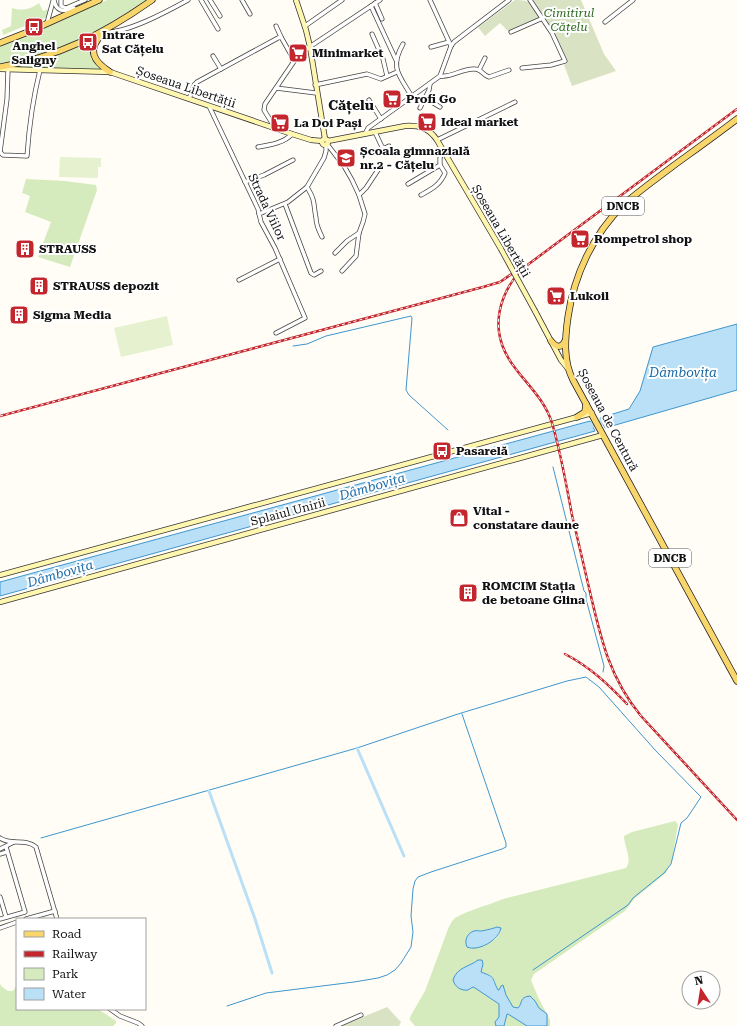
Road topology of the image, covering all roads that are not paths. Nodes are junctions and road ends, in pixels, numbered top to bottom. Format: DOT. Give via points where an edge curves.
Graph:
graph roads {
  1 [pos="54,0"];
  2 [pos="61,0"];
  3 [pos="99,0"];
  4 [pos="152,0"];
  5 [pos="188,0"];
  6 [pos="201,0"];
  7 [pos="210,0"];
  8 [pos="242,0"];
  9 [pos="296,0"];
  10 [pos="342,0"];
  11 [pos="380,0"];
  12 [pos="430,0"];
  13 [pos="509,0"];
  14 [pos="530,0"];
  15 [pos="633,0"];
  16 [pos="87,2"];
  17 [pos="373,4"];
  18 [pos="250,14"];
  19 [pos="220,16"];
  20 [pos="543,18"];
  21 [pos="382,20"];
  22 [pos="605,22"];
  23 [pos="47,23"];
  24 [pos="276,26"];
  25 [pos="305,26"];
  26 [pos="218,29"];
  27 [pos="104,32"];
  28 [pos="511,32"];
  29 [pos="372,34"];
  30 [pos="281,37"];
  31 [pos="449,42"];
  32 [pos="0,43"];
  33 [pos="403,44"];
  34 [pos="451,46"];
  35 [pos="310,47"];
  36 [pos="431,47"];
  37 [pos="213,56"];
  38 [pos="485,58"];
  39 [pos="294,60"];
  40 [pos="396,60"];
  41 [pos="0,68"];
  42 [pos="522,68"];
  43 [pos="8,69"];
  44 [pos="221,69"];
  45 [pos="40,70"];
  46 [pos="479,70"];
  47 [pos="509,70"];
  48 [pos="110,72"];
  49 [pos="397,72"];
  50 [pos="387,76"];
  51 [pos="440,76"];
  52 [pos="430,84"];
  53 [pos="315,85"];
  54 [pos="276,88"];
  55 [pos="316,93"];
  56 [pos="412,97"];
  57 [pos="425,98"];
  58 [pos="189,99"];
  59 [pos="369,100"];
  60 [pos="515,102"];
  61 [pos="209,106"];
  62 [pos="440,107"];
  63 [pos="420,108"];
  64 [pos="381,119"];
  65 [pos="737,119"];
  66 [pos="275,128"];
  67 [pos="375,132"];
  68 [pos="292,134"];
  69 [pos="365,134"];
  70 [pos="437,140"];
  71 [pos="326,142"];
  72 [pos="389,146"];
  73 [pos="258,147"];
  74 [pos="443,150"];
  75 [pos="0,152"];
  76 [pos="293,160"];
  77 [pos="440,165"];
  78 [pos="380,167"];
  79 [pos="245,182"];
  80 [pos="408,184"];
  81 [pos="307,187"];
  82 [pos="359,195"];
  83 [pos="421,195"];
  84 [pos="285,204"];
  85 [pos="260,214"];
  86 [pos="359,234"];
  87 [pos="322,237"];
  88 [pos="335,253"];
  89 [pos="280,259"];
  90 [pos="321,271"];
  91 [pos="342,271"];
  92 [pos="239,280"];
  93 [pos="276,333"];
  94 [pos="565,341"];
  95 [pos="553,343"];
  96 [pos="567,358"];
  97 [pos="569,371"];
  98 [pos="585,402"];
  99 [pos="592,413"];
  100 [pos="577,417"];
  101 [pos="604,435"];
  102 [pos="0,575"];
  103 [pos="0,602"];
  104 [pos="737,680"];
  105 [pos="1,839"];
  106 [pos="15,842"];
  107 [pos="2,848"];
  108 [pos="7,852"];
  109 [pos="0,854"];
  110 [pos="0,896"];
  111 [pos="55,911"];
  112 [pos="6,917"];
  113 [pos="30,918"];
  114 [pos="57,918"];
  115 [pos="0,919"];
  116 [pos="16,922"];
  117 [pos="0,928"];
  118 [pos="111,1010"];
  119 [pos="361,1015"];
  120 [pos="142,1026"];
  121 [pos="336,1026"];
  1 -- 16 [label="street" via="56,7 63,11"];
  1 -- 23 [label="street"];
  2 -- 16 [label="street" via="61,6 64,8"];
  3 -- 16 [label="main road"];
  4 -- 27 [label="main road"];
  5 -- 27 [label="street" via="143,22"];
  6 -- 26 [label="street"];
  7 -- 19 [label="street"];
  8 -- 18 [label="street"];
  9 -- 25 [label="main road"];
  10 -- 25 [label="street"];
  11 -- 17 [label="street"];
  12 -- 31 [label="street"];
  13 -- 34 [label="street"];
  14 -- 20 [label="street"];
  15 -- 22 [label="street"];
  16 -- 23 [label="main road"];
  17 -- 21 [label="street"];
  17 -- 35 [label="street"];
  17 -- 40 [label="street"];
  20 -- 28 [label="street"];
  20 -- 42 [label="street" via="564,61"];
  23 -- 32 [label="main road"];
  24 -- 30 [label="street"];
  25 -- 35 [label="main road"];
  27 -- 41 [label="main road" via="43,57"];
  27 -- 48 [label="main road" via="95,44 94,54 98,63"];
  29 -- 50 [label="street"];
  30 -- 39 [label="street"];
  30 -- 44 [label="street"];
  31 -- 34 [label="street"];
  31 -- 36 [label="street"];
  33 -- 40 [label="street"];
  34 -- 51 [label="street"];
  35 -- 39 [label="street"];
  35 -- 53 [label="main road"];
  37 -- 44 [label="street"];
  38 -- 46 [label="street"];
  39 -- 54 [label="street"];
  40 -- 49 [label="street"];
  41 -- 43 [label="main road, Șoseaua Libertății"];
  43 -- 45 [label="main road, Șoseaua Libertății"];
  43 -- 75 [label="street"];
  44 -- 58 [label="street" via="195,83"];
  45 -- 48 [label="main road, Șoseaua Libertății"];
  45 -- 75 [label="street" via="34,93 27,156 3,155"];
  46 -- 47 [label="street" via="489,77"];
  46 -- 51 [label="street" via="466,69 448,76"];
  48 -- 58 [label="main road, Șoseaua Libertății"];
  49 -- 50 [label="street"];
  49 -- 56 [label="street"];
  50 -- 53 [label="street" via="381,78 364,74"];
  51 -- 52 [label="street"];
  52 -- 56 [label="street"];
  52 -- 57 [label="street"];
  53 -- 55 [label="main road"];
  54 -- 55 [label="street"];
  54 -- 66 [label="street" via="264,107"];
  55 -- 71 [label="main road"];
  56 -- 64 [label="street"];
  57 -- 62 [label="street"];
  57 -- 63 [label="street"];
  58 -- 61 [label="main road, Șoseaua Libertății"];
  59 -- 64 [label="street"];
  60 -- 70 [label="street"];
  61 -- 66 [label="main road, Șoseaua Libertății"];
  61 -- 79 [label="street, Strada Viilor"];
  64 -- 69 [label="street" via="367,129"];
  65 -- 94 [label="main road, Șoseaua de Centură / DNCB" via="634,195 605,226 588,252 576,282 568,313"];
  66 -- 68 [label="main road, Șoseaua Libertății"];
  67 -- 69 [label="main road, Șoseaua Libertății"];
  67 -- 70 [label="main road, Șoseaua Libertății" via="418,126 430,131"];
  67 -- 72 [label="street" via="382,147"];
  68 -- 71 [label="main road, Șoseaua Libertății"];
  68 -- 73 [label="street" via="282,141"];
  69 -- 71 [label="main road, Șoseaua Libertății"];
  70 -- 74 [label="main road, Șoseaua Libertății"];
  71 -- 81 [label="street" via="324,158"];
  71 -- 82 [label="street" via="344,166"];
  74 -- 77 [label="street"];
  74 -- 95 [label="main road, Șoseaua Libertății, bridge"];
  76 -- 79 [label="street"];
  77 -- 80 [label="street"];
  77 -- 83 [label="street" via="445,173 440,183"];
  78 -- 82 [label="street"];
  79 -- 85 [label="street, Strada Viilor"];
  81 -- 84 [label="street"];
  81 -- 87 [label="street" via="314,201 316,220"];
  82 -- 86 [label="street" via="365,214"];
  84 -- 85 [label="street"];
  84 -- 90 [label="street" via="311,273 314,275"];
  85 -- 89 [label="street, Strada Viilor" via="261,222"];
  86 -- 88 [label="street"];
  86 -- 91 [label="street" via="356,256"];
  89 -- 92 [label="street"];
  89 -- 93 [label="street, Strada Viilor" via="305,318"];
  94 -- 95 [label="main road" via="558,346"];
  94 -- 96 [label="main road, Șoseaua de Centură / DNCB"];
  95 -- 96 [label="main road"];
  95 -- 97 [label="main road, Șoseaua Libertății"];
  96 -- 97 [label="main road, Șoseaua de Centură / DNCB"];
  97 -- 98 [label="main road, Șoseaua de Centură / DNCB"];
  98 -- 99 [label="main road, Șoseaua de Centură / DNCB"];
  98 -- 100 [label="main road" via="586,411"];
  99 -- 100 [label="main road, Splaiul Unirii"];
  99 -- 101 [label="main road, Șoseaua de Centură / DNCB"];
  100 -- 102 [label="main road, Splaiul Unirii"];
  101 -- 103 [label="main road, Splaiul Unirii"];
  101 -- 104 [label="main road, Șoseaua de Centură / DNCB"];
  105 -- 106 [label="street"];
  105 -- 107 [label="street"];
  106 -- 107 [label="street"];
  106 -- 111 [label="street" via="30,843 37,849"];
  107 -- 108 [label="street"];
  108 -- 109 [label="street"];
  108 -- 112 [label="street" via="24,912"];
  110 -- 112 [label="street"];
  111 -- 113 [label="street"];
  111 -- 114 [label="street"];
  112 -- 115 [label="street"];
  116 -- 117 [label="street"];
  118 -- 120 [label="street"];
  119 -- 121 [label="street"];
}
